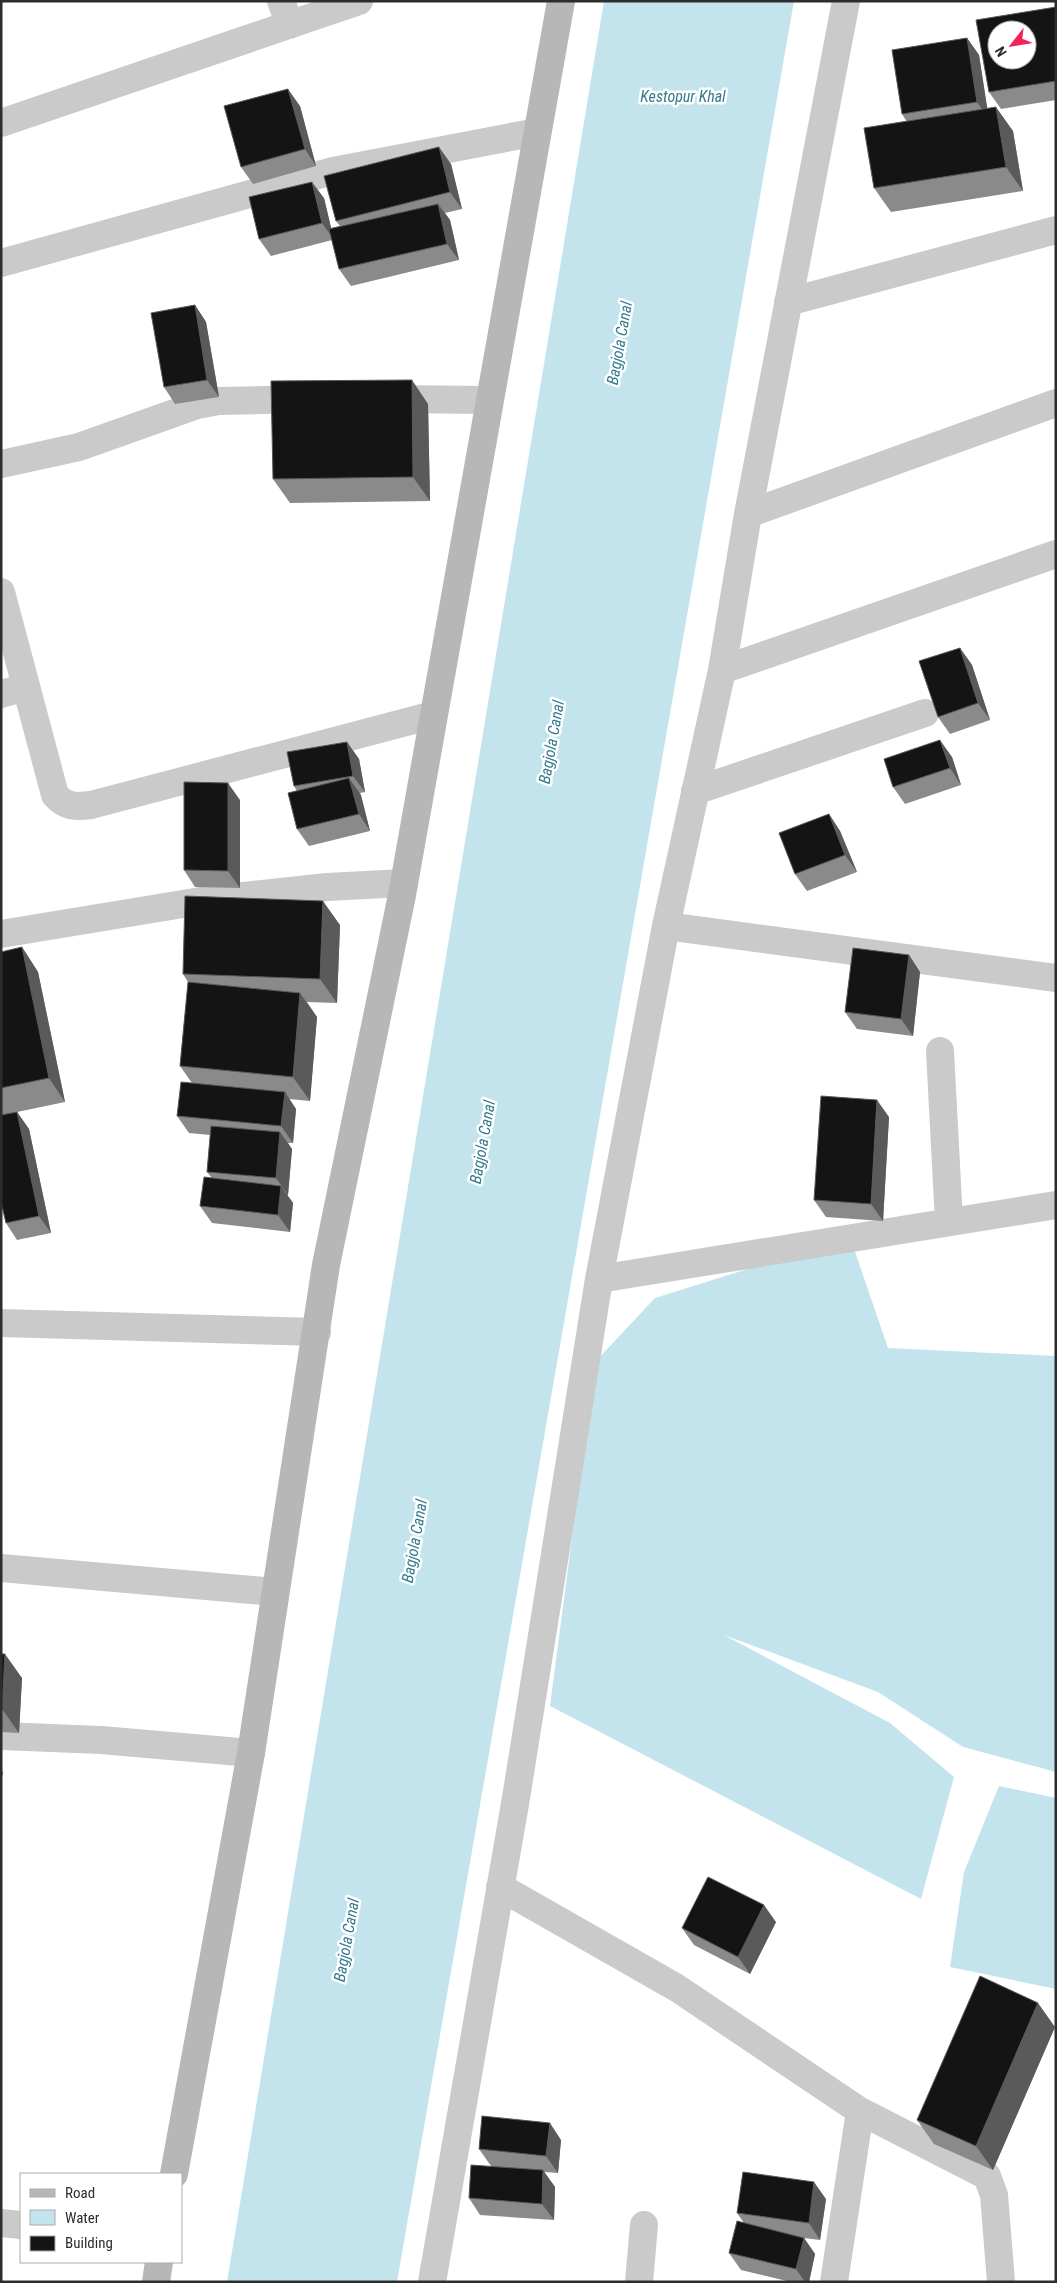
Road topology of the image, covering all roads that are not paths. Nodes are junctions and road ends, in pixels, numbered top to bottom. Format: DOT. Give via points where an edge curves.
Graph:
graph roads {
  1 [pos="360,1"];
  2 [pos="561,1"];
  3 [pos="846,1"];
  4 [pos="285,13"];
  5 [pos="1,123"];
  6 [pos="537,132"];
  7 [pos="1056,230"];
  8 [pos="1,264"];
  9 [pos="788,302"];
  10 [pos="328,399"];
  11 [pos="365,399"];
  12 [pos="489,400"];
  13 [pos="1056,403"];
  14 [pos="1,464"];
  15 [pos="748,514"];
  16 [pos="1056,554"];
  17 [pos="1,592"];
  18 [pos="722,670"];
  19 [pos="14,690"];
  20 [pos="925,713"];
  21 [pos="433,714"];
  22 [pos="695,791"];
  23 [pos="404,883"];
  24 [pos="666,926"];
  25 [pos="1,934"];
  26 [pos="1056,978"];
  27 [pos="940,1051"];
  28 [pos="1056,1205"];
  29 [pos="948,1222"];
  30 [pos="599,1279"];
  31 [pos="1,1323"];
  32 [pos="316,1332"];
  33 [pos="1,1568"];
  34 [pos="275,1592"];
  35 [pos="1,1736"];
  36 [pos="251,1754"];
  37 [pos="500,1887"];
  38 [pos="860,2111"];
  39 [pos="174,2173"];
  40 [pos="1,2223"];
  41 [pos="20,2225"];
  42 [pos="644,2225"];
  43 [pos="160,2263"];
  44 [pos="156,2282"];
  45 [pos="432,2282"];
  46 [pos="639,2282"];
  47 [pos="834,2282"];
  48 [pos="1001,2282"];
  1 -- 4 [label="street"];
  2 -- 6 [label="street"];
  3 -- 9 [label="street"];
  4 -- 5 [label="street"];
  6 -- 8 [label="street" via="333,171"];
  6 -- 12 [label="street"];
  7 -- 9 [label="street"];
  9 -- 15 [label="street"];
  10 -- 14 [label="street" via="219,400 79,447"];
  11 -- 12 [label="street"];
  12 -- 21 [label="street"];
  13 -- 15 [label="street"];
  15 -- 18 [label="street"];
  16 -- 18 [label="street"];
  17 -- 19 [label="street"];
  18 -- 22 [label="street"];
  19 -- 21 [label="street" via="55,794 72,807 91,805"];
  20 -- 22 [label="street"];
  21 -- 23 [label="street"];
  22 -- 24 [label="street"];
  23 -- 25 [label="street" via="327,887 207,900"];
  23 -- 32 [label="street" via="326,1265"];
  24 -- 26 [label="street"];
  24 -- 30 [label="street"];
  27 -- 29 [label="street"];
  28 -- 29 [label="street"];
  29 -- 30 [label="street"];
  30 -- 37 [label="street"];
  31 -- 32 [label="street"];
  32 -- 34 [label="street"];
  33 -- 34 [label="street"];
  34 -- 36 [label="street"];
  35 -- 36 [label="street" via="101,1740"];
  36 -- 39 [label="street"];
  37 -- 38 [label="street" via="677,1988"];
  37 -- 45 [label="street"];
  38 -- 47 [label="street"];
  38 -- 48 [label="street" via="987,2176 994,2195"];
  40 -- 41 [label="street"];
  42 -- 46 [label="street"];
  43 -- 44 [label="street"];
}
